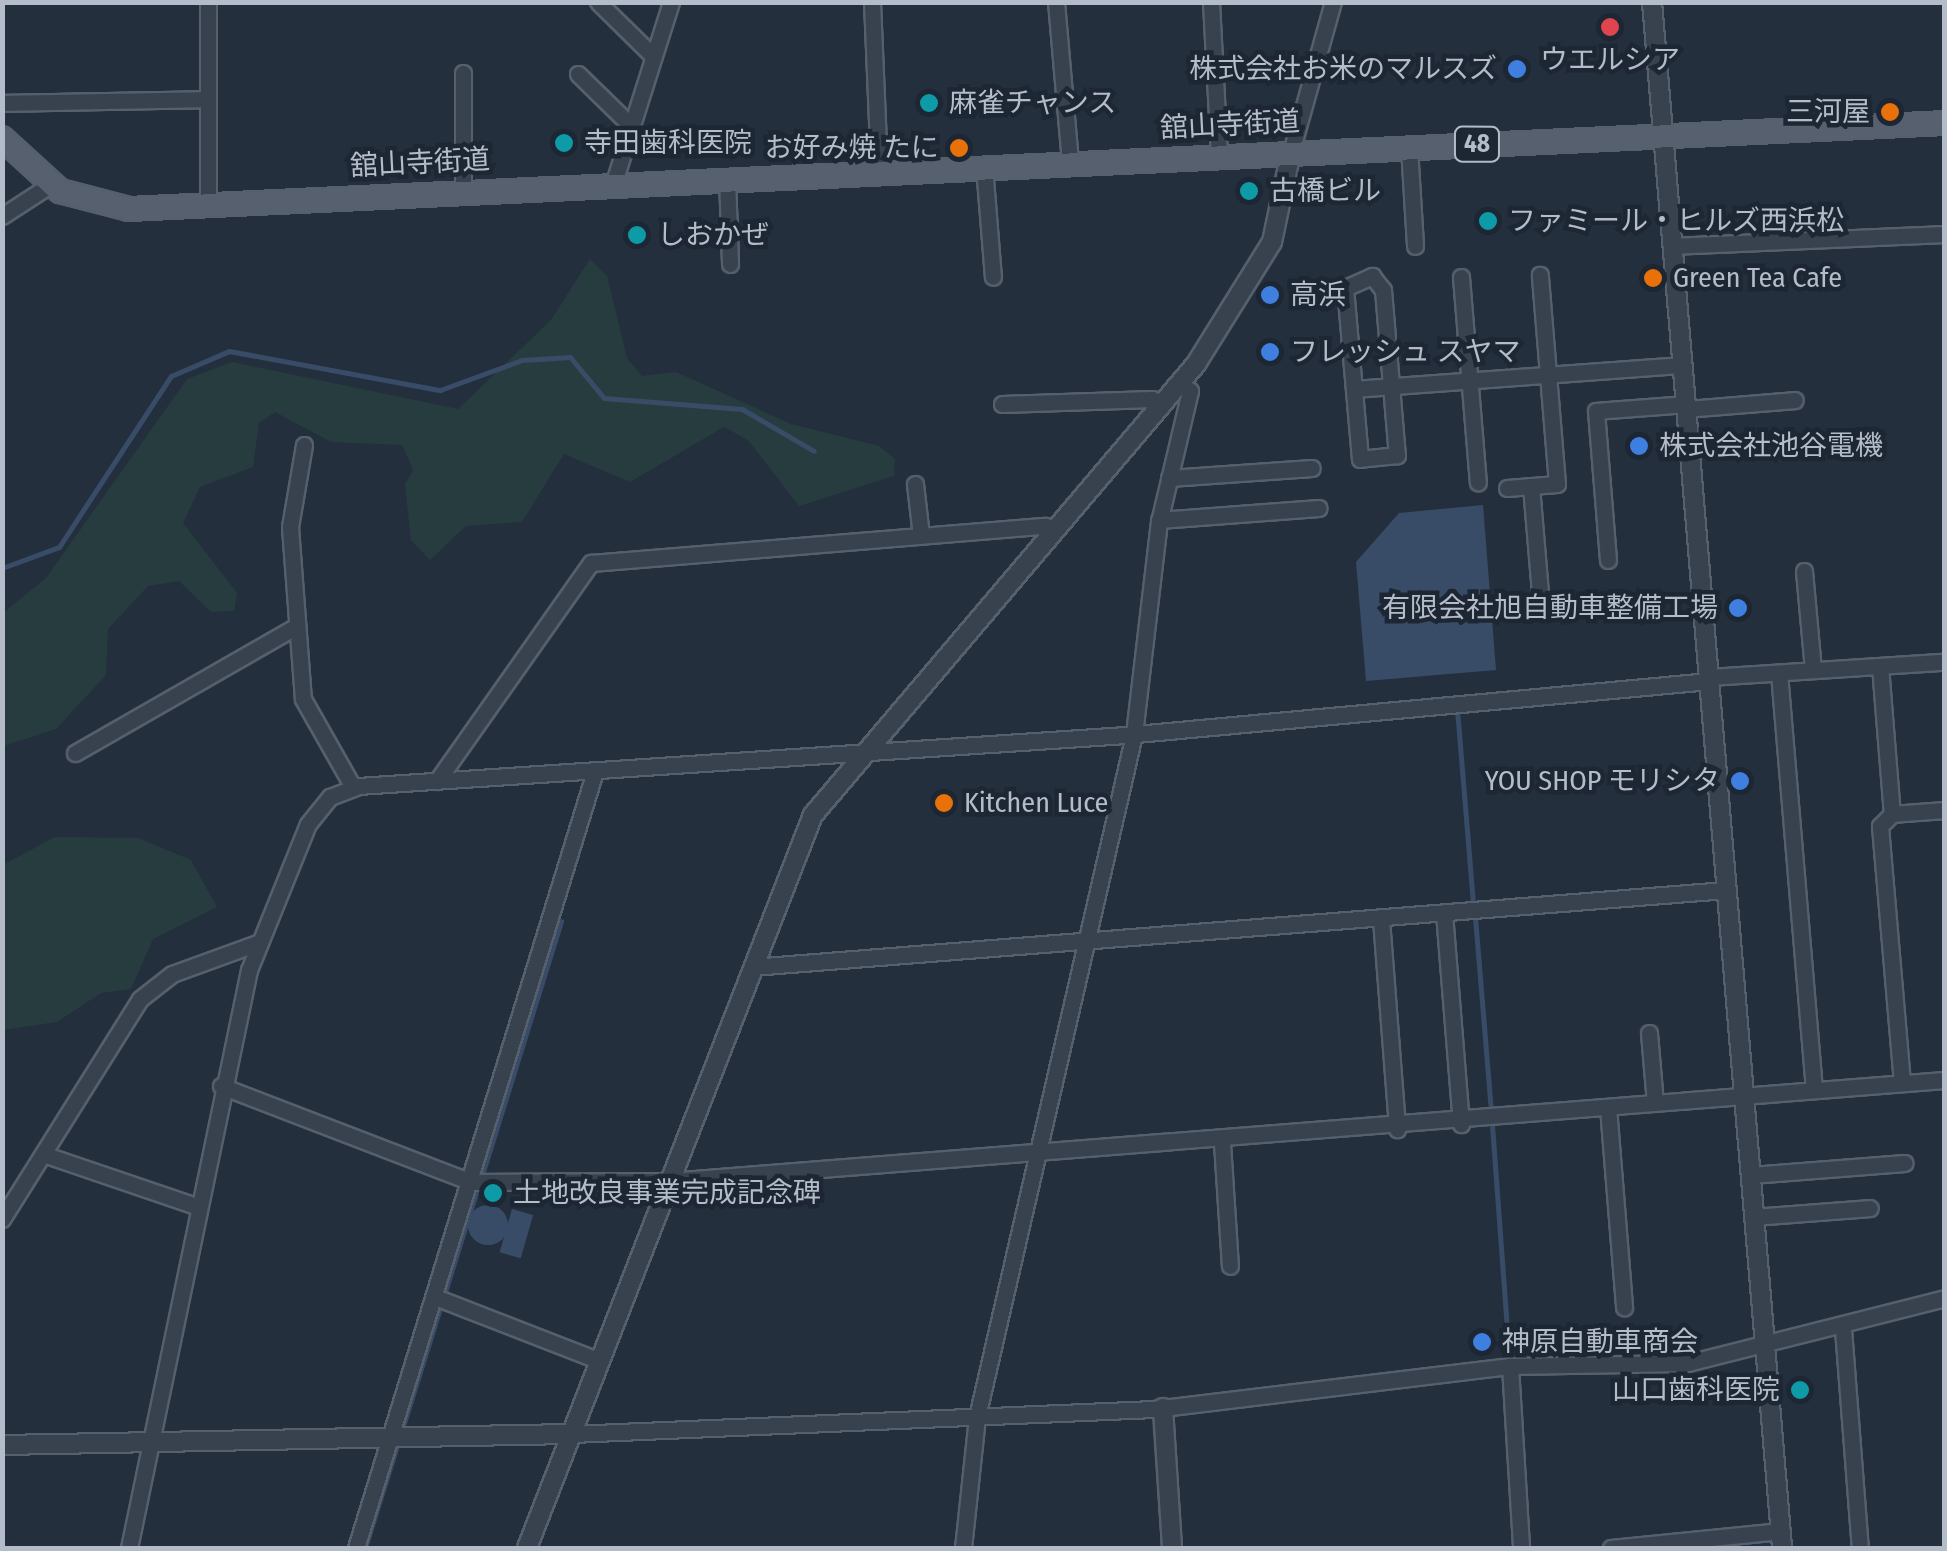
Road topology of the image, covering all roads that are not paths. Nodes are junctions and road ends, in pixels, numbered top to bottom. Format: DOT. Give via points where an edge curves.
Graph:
graph roads {
  1 [pos="208,2"];
  2 [pos="598,2"];
  3 [pos="670,2"];
  4 [pos="872,2"];
  5 [pos="1056,2"];
  6 [pos="1212,2"];
  7 [pos="1334,2"];
  8 [pos="1652,2"];
  9 [pos="651,54"];
  10 [pos="463,74"];
  11 [pos="578,74"];
  12 [pos="208,100"];
  13 [pos="2,103"];
  14 [pos="1944,122"];
  15 [pos="628,124"];
  16 [pos="1663,136"];
  17 [pos="2,138"];
  18 [pos="1409,147"];
  19 [pos="1291,152"];
  20 [pos="1219,155"];
  21 [pos="1070,162"];
  22 [pos="984,166"];
  23 [pos="879,170"];
  24 [pos="727,177"];
  25 [pos="614,182"];
  26 [pos="50,185"];
  27 [pos="463,190"];
  28 [pos="208,205"];
  29 [pos="2,216"];
  30 [pos="1944,234"];
  31 [pos="1415,246"];
  32 [pos="1672,246"];
  33 [pos="730,264"];
  34 [pos="1540,275"];
  35 [pos="992,277"];
  36 [pos="1461,277"];
  37 [pos="1682,365"];
  38 [pos="1548,375"];
  39 [pos="1470,380"];
  40 [pos="1181,384"];
  41 [pos="1390,386"];
  42 [pos="1354,389"];
  43 [pos="1795,400"];
  44 [pos="1002,404"];
  45 [pos="1161,407"];
  46 [pos="1686,407"];
  47 [pos="304,445"];
  48 [pos="1312,468"];
  49 [pos="1169,478"];
  50 [pos="1478,482"];
  51 [pos="914,484"];
  52 [pos="1531,486"];
  53 [pos="1507,488"];
  54 [pos="1319,508"];
  55 [pos="1159,520"];
  56 [pos="1052,533"];
  57 [pos="921,536"];
  58 [pos="1608,560"];
  59 [pos="1804,571"];
  60 [pos="1541,605"];
  61 [pos="298,626"];
  62 [pos="1944,662"];
  63 [pos="1880,666"];
  64 [pos="1812,670"];
  65 [pos="1779,673"];
  66 [pos="1709,679"];
  67 [pos="1134,732"];
  68 [pos="75,754"];
  69 [pos="861,755"];
  70 [pos="595,772"];
  71 [pos="437,781"];
  72 [pos="353,788"];
  73 [pos="1944,810"];
  74 [pos="1892,814"];
  75 [pos="1727,890"];
  76 [pos="1444,913"];
  77 [pos="1380,919"];
  78 [pos="257,943"];
  79 [pos="1081,946"];
  80 [pos="752,968"];
  81 [pos="1649,1033"];
  82 [pos="1944,1080"];
  83 [pos="1902,1083"];
  84 [pos="221,1086"];
  85 [pos="1814,1090"];
  86 [pos="1744,1095"];
  87 [pos="1655,1103"];
  88 [pos="1608,1107"];
  89 [pos="1461,1124"];
  90 [pos="1397,1129"];
  91 [pos="1222,1142"];
  92 [pos="43,1154"];
  93 [pos="1043,1154"];
  94 [pos="1904,1163"];
  95 [pos="1750,1175"];
  96 [pos="471,1182"];
  97 [pos="670,1182"];
  98 [pos="193,1204"];
  99 [pos="1870,1208"];
  100 [pos="1754,1217"];
  101 [pos="2,1219"];
  102 [pos="1230,1266"];
  103 [pos="435,1297"];
  104 [pos="1944,1298"];
  105 [pos="1624,1307"];
  106 [pos="1843,1328"];
  107 [pos="1765,1349"];
  108 [pos="600,1360"];
  109 [pos="1510,1366"];
  110 [pos="1163,1408"];
  111 [pos="977,1417"];
  112 [pos="572,1434"];
  113 [pos="392,1435"];
  114 [pos="154,1438"];
  115 [pos="2,1446"];
  116 [pos="1781,1540"];
  117 [pos="129,1548"];
  118 [pos="356,1548"];
  119 [pos="527,1548"];
  120 [pos="963,1548"];
  121 [pos="1172,1548"];
  122 [pos="1521,1548"];
  123 [pos="1611,1548"];
  124 [pos="1860,1548"];
  1 -- 12 [label="street"];
  2 -- 9 [label="street"];
  3 -- 9 [label="street"];
  4 -- 23 [label="street"];
  5 -- 21 [label="street"];
  6 -- 20 [label="street"];
  7 -- 19 [label="street"];
  8 -- 16 [label="street"];
  9 -- 15 [label="street"];
  10 -- 27 [label="street"];
  11 -- 15 [label="street"];
  12 -- 13 [label="street"];
  12 -- 28 [label="street"];
  14 -- 16 [label="main road, 舘山寺街道 / 48"];
  15 -- 25 [label="street"];
  16 -- 18 [label="main road, 舘山寺街道 / 48"];
  16 -- 32 [label="street"];
  17 -- 26 [label="main road, 舘山寺街道 / 48"];
  18 -- 19 [label="main road, 舘山寺街道 / 48"];
  18 -- 31 [label="street"];
  19 -- 20 [label="main road, 舘山寺街道 / 48"];
  19 -- 40 [label="street" via="1272,242"];
  20 -- 21 [label="main road, 舘山寺街道 / 48"];
  21 -- 22 [label="main road, 舘山寺街道 / 48"];
  22 -- 23 [label="main road, 舘山寺街道 / 48"];
  22 -- 35 [label="street"];
  23 -- 24 [label="main road, 舘山寺街道 / 48"];
  24 -- 25 [label="main road, 舘山寺街道 / 48"];
  24 -- 33 [label="street"];
  25 -- 27 [label="main road, 舘山寺街道 / 48"];
  26 -- 28 [label="main road, 舘山寺街道 / 48" via="111,208"];
  26 -- 29 [label="street"];
  27 -- 28 [label="main road, 舘山寺街道 / 48"];
  30 -- 32 [label="street"];
  32 -- 37 [label="street"];
  34 -- 38 [label="street"];
  36 -- 39 [label="street"];
  37 -- 38 [label="street"];
  37 -- 46 [label="street"];
  38 -- 39 [label="street"];
  38 -- 52 [label="street" via="1557,484"];
  39 -- 41 [label="street"];
  39 -- 50 [label="street"];
  40 -- 45 [label="street"];
  40 -- 49 [label="street" via="1190,392"];
  41 -- 42 [label="street"];
  41 -- 42 [label="street" via="1396,455 1360,458"];
  41 -- 42 [label="street" via="1382,290 1372,276 1345,288"];
  43 -- 46 [label="street"];
  44 -- 45 [label="street" via="1152,399"];
  45 -- 56 [label="street"];
  46 -- 58 [label="street" via="1596,410"];
  46 -- 66 [label="street"];
  47 -- 61 [label="street" via="290,526"];
  48 -- 49 [label="street"];
  49 -- 55 [label="street"];
  51 -- 57 [label="street"];
  52 -- 53 [label="street"];
  52 -- 60 [label="street"];
  54 -- 55 [label="street"];
  55 -- 67 [label="street"];
  56 -- 57 [label="street"];
  56 -- 69 [label="street"];
  57 -- 71 [label="street" via="591,563"];
  59 -- 64 [label="street"];
  61 -- 68 [label="street"];
  61 -- 72 [label="street" via="303,699"];
  62 -- 63 [label="street"];
  63 -- 64 [label="street"];
  63 -- 74 [label="street"];
  64 -- 65 [label="street"];
  65 -- 66 [label="street"];
  65 -- 85 [label="street"];
  66 -- 67 [label="street"];
  66 -- 75 [label="street"];
  67 -- 69 [label="street"];
  67 -- 79 [label="street"];
  69 -- 70 [label="street"];
  69 -- 80 [label="street" via="812,815"];
  70 -- 71 [label="street"];
  70 -- 96 [label="street"];
  71 -- 72 [label="street"];
  72 -- 78 [label="street" via="318,807"];
  73 -- 74 [label="street"];
  74 -- 83 [label="street" via="1880,826"];
  75 -- 76 [label="street"];
  75 -- 86 [label="street"];
  76 -- 77 [label="street"];
  76 -- 89 [label="street"];
  77 -- 79 [label="street"];
  77 -- 90 [label="street"];
  78 -- 84 [label="street"];
  78 -- 92 [label="street" via="172,974 140,999"];
  79 -- 80 [label="street"];
  79 -- 93 [label="street"];
  80 -- 97 [label="street"];
  81 -- 87 [label="street"];
  82 -- 83 [label="street"];
  83 -- 85 [label="street"];
  84 -- 96 [label="street"];
  84 -- 98 [label="street"];
  85 -- 86 [label="street"];
  86 -- 87 [label="street"];
  86 -- 95 [label="street"];
  87 -- 88 [label="street"];
  88 -- 89 [label="street"];
  88 -- 105 [label="street"];
  89 -- 90 [label="street"];
  90 -- 91 [label="street"];
  91 -- 93 [label="street"];
  91 -- 102 [label="street"];
  92 -- 98 [label="street"];
  92 -- 101 [label="street"];
  93 -- 97 [label="street"];
  93 -- 111 [label="street"];
  94 -- 95 [label="street"];
  95 -- 100 [label="street"];
  96 -- 97 [label="street"];
  96 -- 103 [label="street"];
  97 -- 108 [label="street"];
  98 -- 114 [label="street"];
  99 -- 100 [label="street"];
  100 -- 107 [label="street"];
  103 -- 108 [label="street"];
  103 -- 113 [label="street"];
  104 -- 106 [label="street"];
  106 -- 107 [label="street"];
  106 -- 124 [label="street"];
  107 -- 109 [label="street" via="1688,1363"];
  107 -- 116 [label="street"];
  108 -- 112 [label="street"];
  109 -- 110 [label="street"];
  109 -- 122 [label="street"];
  110 -- 111 [label="street"];
  110 -- 121 [label="street"];
  111 -- 112 [label="street"];
  111 -- 120 [label="street"];
  112 -- 113 [label="street"];
  112 -- 119 [label="street"];
  113 -- 114 [label="street"];
  113 -- 118 [label="street"];
  114 -- 115 [label="street"];
  114 -- 117 [label="street"];
  116 -- 123 [label="street"];
}
